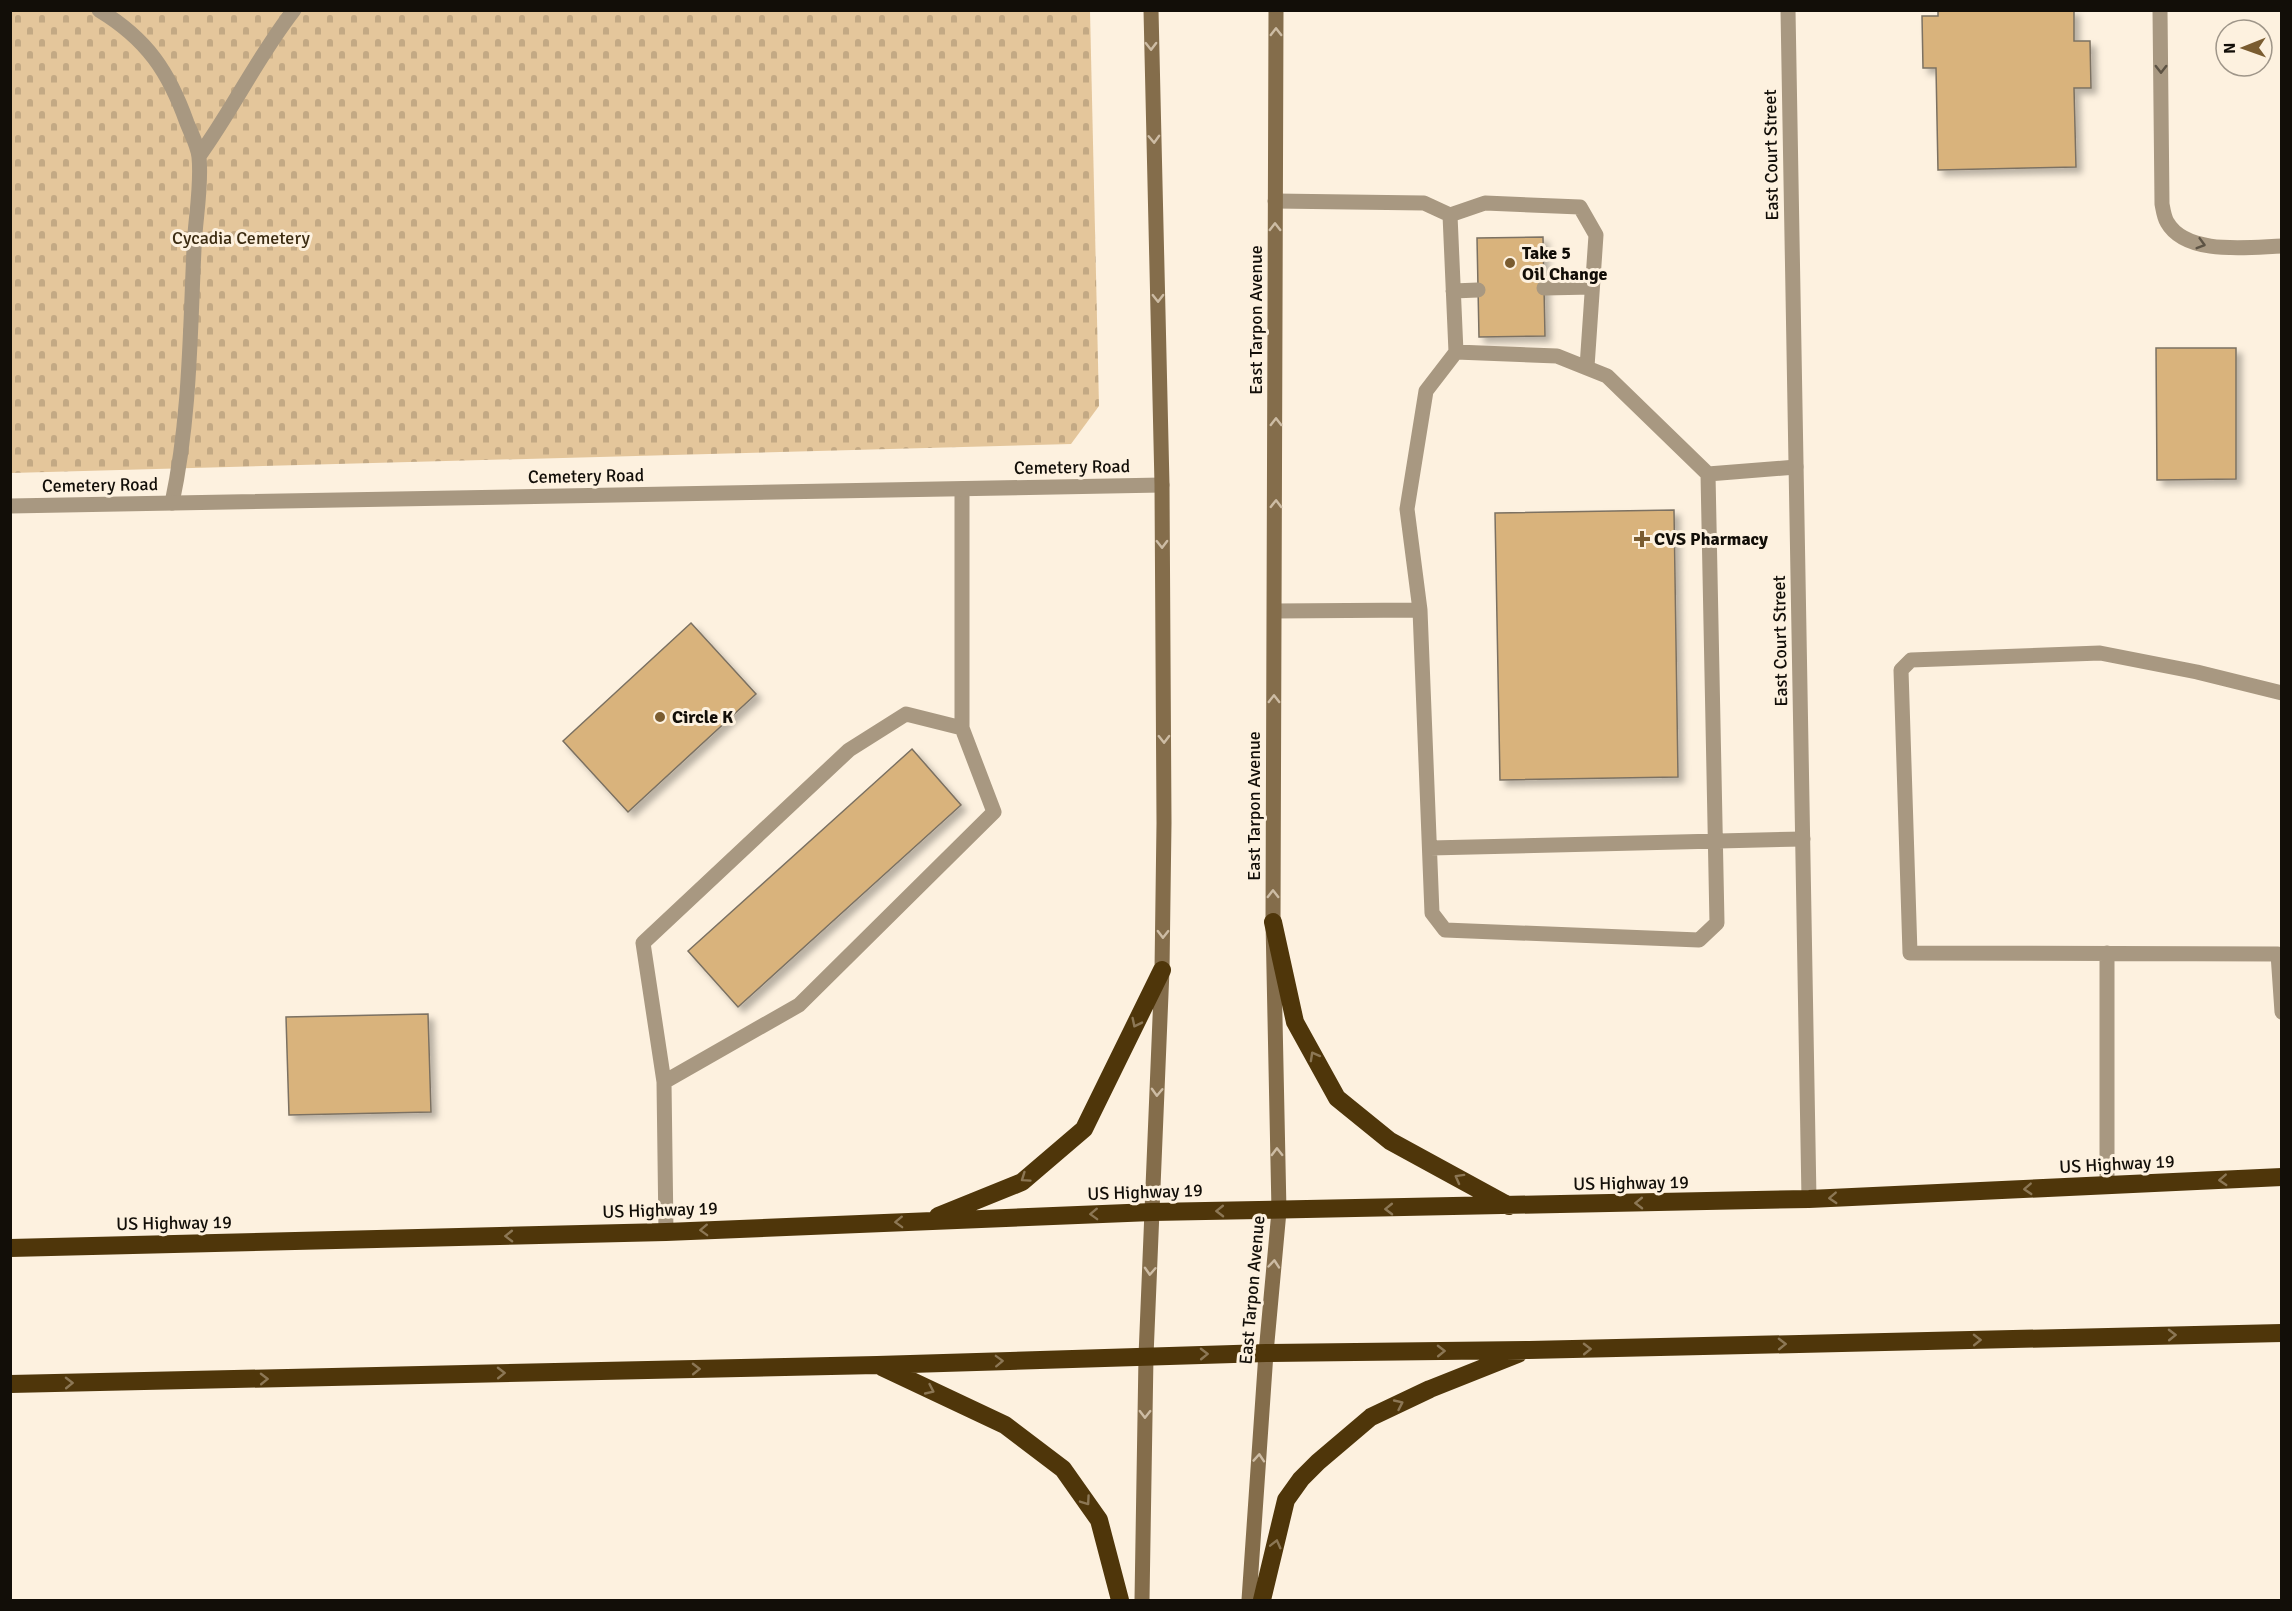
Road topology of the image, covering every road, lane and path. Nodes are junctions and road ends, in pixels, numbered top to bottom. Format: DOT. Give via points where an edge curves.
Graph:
graph roads {
  1 [pos="99,10"];
  2 [pos="294,10"];
  3 [pos="1151,10"];
  4 [pos="1276,10"];
  5 [pos="1788,10"];
  6 [pos="2160,10"];
  7 [pos="199,156"];
  8 [pos="1275,201"];
  9 [pos="1450,215"];
  10 [pos="2282,246"];
  11 [pos="1592,287"];
  12 [pos="1544,288"];
  13 [pos="1478,290"];
  14 [pos="1453,291"];
  15 [pos="1456,352"];
  16 [pos="1587,367"];
  17 [pos="1796,466"];
  18 [pos="1708,474"];
  19 [pos="1161,485"];
  20 [pos="962,489"];
  21 [pos="172,503"];
  22 [pos="10,506"];
  23 [pos="1420,610"];
  24 [pos="1275,611"];
  25 [pos="2282,693"];
  26 [pos="962,728"];
  27 [pos="1803,839"];
  28 [pos="1716,841"];
  29 [pos="1430,848"];
  30 [pos="1273,922"];
  31 [pos="2107,953"];
  32 [pos="1162,970"];
  33 [pos="2282,1012"];
  34 [pos="664,1082"];
  35 [pos="2282,1177"];
  36 [pos="2107,1186"];
  37 [pos="1809,1199"];
  38 [pos="1510,1207"];
  39 [pos="1279,1211"];
  40 [pos="1152,1212"];
  41 [pos="924,1221"];
  42 [pos="666,1232"];
  43 [pos="10,1248"];
  44 [pos="2282,1333"];
  45 [pos="1529,1350"];
  46 [pos="1266,1353"];
  47 [pos="1146,1356"];
  48 [pos="878,1365"];
  49 [pos="10,1384"];
  50 [pos="1120,1600"];
  51 [pos="1142,1600"];
  52 [pos="1250,1600"];
  53 [pos="1262,1600"];
  1 -- 7 [label="street" via="129,31 157,60 179,99"];
  2 -- 7 [label="street"];
  3 -- 19 [label="main road, one-way"];
  8 -- 4 [label="main road, East Tarpon Avenue, one-way"];
  5 -- 17 [label="street, East Court Street"];
  6 -- 10 [label="street, one-way" via="2162,204 2167,222 2179,236 2211,247"];
  7 -- 21 [label="street" via="188,380"];
  8 -- 9 [label="street" via="1424,203"];
  24 -- 8 [label="main road, East Tarpon Avenue, one-way"];
  9 -- 11 [label="street" via="1485,203 1580,207 1596,235"];
  9 -- 14 [label="street"];
  11 -- 12 [label="street"];
  11 -- 16 [label="street"];
  13 -- 14 [label="street"];
  14 -- 15 [label="street"];
  15 -- 16 [label="street" via="1557,356"];
  15 -- 23 [label="street" via="1426,391 1407,509"];
  16 -- 18 [label="street" via="1607,376"];
  17 -- 18 [label="street"];
  17 -- 27 [label="street, East Court Street"];
  18 -- 28 [label="street"];
  19 -- 20 [label="street, Cemetery Road"];
  19 -- 32 [label="main road, one-way"];
  20 -- 21 [label="street, Cemetery Road"];
  20 -- 26 [label="street"];
  21 -- 22 [label="street, Cemetery Road"];
  23 -- 24 [label="street"];
  23 -- 29 [label="street"];
  30 -- 24 [label="main road, East Tarpon Avenue, one-way"];
  25 -- 31 [label="street" via="2100,653 1911,660 1901,670 1910,954"];
  26 -- 34 [label="street" via="994,812 799,1005"];
  26 -- 34 [label="street" via="906,714 849,750 643,943"];
  27 -- 28 [label="street"];
  27 -- 37 [label="street, East Court Street"];
  28 -- 29 [label="street"];
  28 -- 29 [label="street" via="1717,923 1699,940 1445,930 1432,913"];
  38 -- 30 [label="highway, one-way" via="1390,1141 1337,1098 1295,1022"];
  39 -- 30 [label="main road, East Tarpon Avenue, one-way"];
  31 -- 33 [label="street" via="2278,954"];
  31 -- 36 [label="street"];
  32 -- 40 [label="main road, one-way"];
  32 -- 41 [label="highway, one-way" via="1084,1129 1022,1182"];
  34 -- 42 [label="street"];
  35 -- 36 [label="highway, US Highway 19, one-way"];
  36 -- 37 [label="highway, US Highway 19, one-way"];
  37 -- 38 [label="highway, US Highway 19, one-way"];
  38 -- 39 [label="highway, US Highway 19, one-way"];
  39 -- 40 [label="highway, US Highway 19, one-way"];
  46 -- 39 [label="main road, East Tarpon Avenue, one-way"];
  40 -- 41 [label="highway, US Highway 19, one-way"];
  40 -- 47 [label="main road, one-way"];
  41 -- 42 [label="highway, US Highway 19, one-way"];
  42 -- 43 [label="highway, US Highway 19, one-way"];
  45 -- 44 [label="highway, one-way"];
  46 -- 45 [label="highway, one-way"];
  53 -- 45 [label="highway, one-way" via="1287,1500 1320,1460 1371,1417"];
  47 -- 46 [label="highway, one-way"];
  52 -- 46 [label="main road, East Tarpon Avenue, one-way"];
  48 -- 47 [label="highway, one-way"];
  47 -- 51 [label="main road, one-way"];
  49 -- 48 [label="highway, one-way"];
  48 -- 50 [label="highway, one-way" via="1005,1425 1063,1469 1099,1520"];
}
